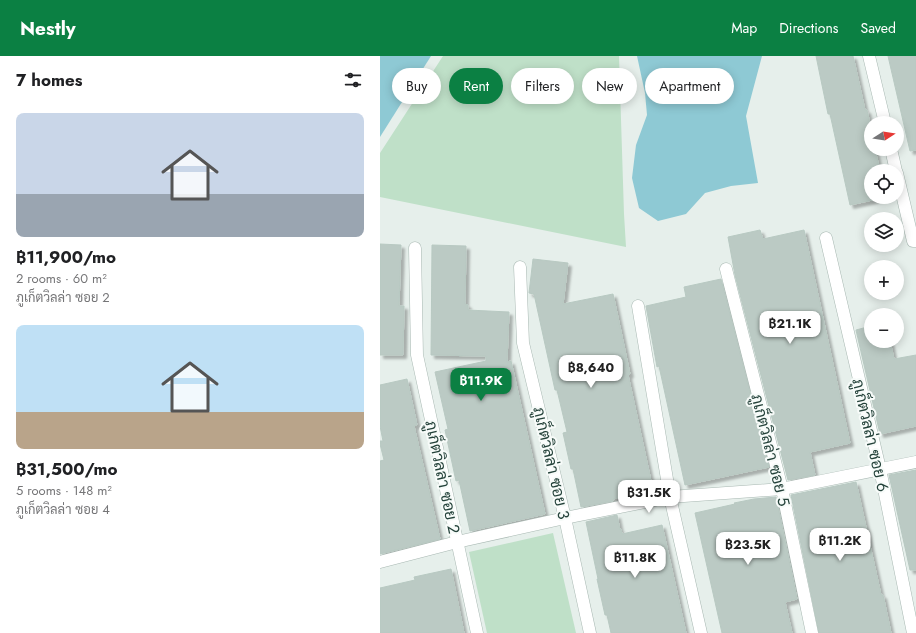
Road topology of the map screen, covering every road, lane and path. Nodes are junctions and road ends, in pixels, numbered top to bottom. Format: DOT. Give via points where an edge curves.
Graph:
graph roads {
  1 [pos="869,56"];
  2 [pos="883,116"];
  3 [pos="904,202"];
  4 [pos="826,238"];
  5 [pos="916,241"];
  6 [pos="415,248"];
  7 [pos="520,267"];
  8 [pos="726,269"];
  9 [pos="638,306"];
  10 [pos="916,462"];
  11 [pos="880,469"];
  12 [pos="782,489"];
  13 [pos="670,498"];
  14 [pos="565,518"];
  15 [pos="457,542"];
  16 [pos="380,562"];
  17 [pos="477,633"];
  18 [pos="590,633"];
  19 [pos="701,633"];
  20 [pos="812,633"];
  21 [pos="913,633"];
  1 -- 2 [label="street"];
  3 -- 5 [label="street" via="913,241"];
  4 -- 11 [label="street, ภูเก็ตวิลล่า ซอย 6"];
  6 -- 15 [label="street, ภูเก็ตวิลล่า ซอย 2" via="417,355"];
  7 -- 14 [label="street, ภูเก็ตวิลล่า ซอย 3" via="523,343"];
  8 -- 12 [label="street, ภูเก็ตวิลล่า ซอย 5"];
  9 -- 13 [label="street"];
  10 -- 11 [label="street"];
  11 -- 12 [label="street"];
  11 -- 21 [label="street, ภูเก็ตวิลล่า ซอย 6"];
  12 -- 13 [label="street"];
  12 -- 20 [label="street, ภูเก็ตวิลล่า ซอย 5"];
  13 -- 14 [label="street"];
  13 -- 19 [label="street"];
  14 -- 15 [label="street"];
  14 -- 18 [label="street, ภูเก็ตวิลล่า ซอย 3"];
  15 -- 16 [label="street"];
  15 -- 17 [label="street, ภูเก็ตวิลล่า ซอย 2"];
}
